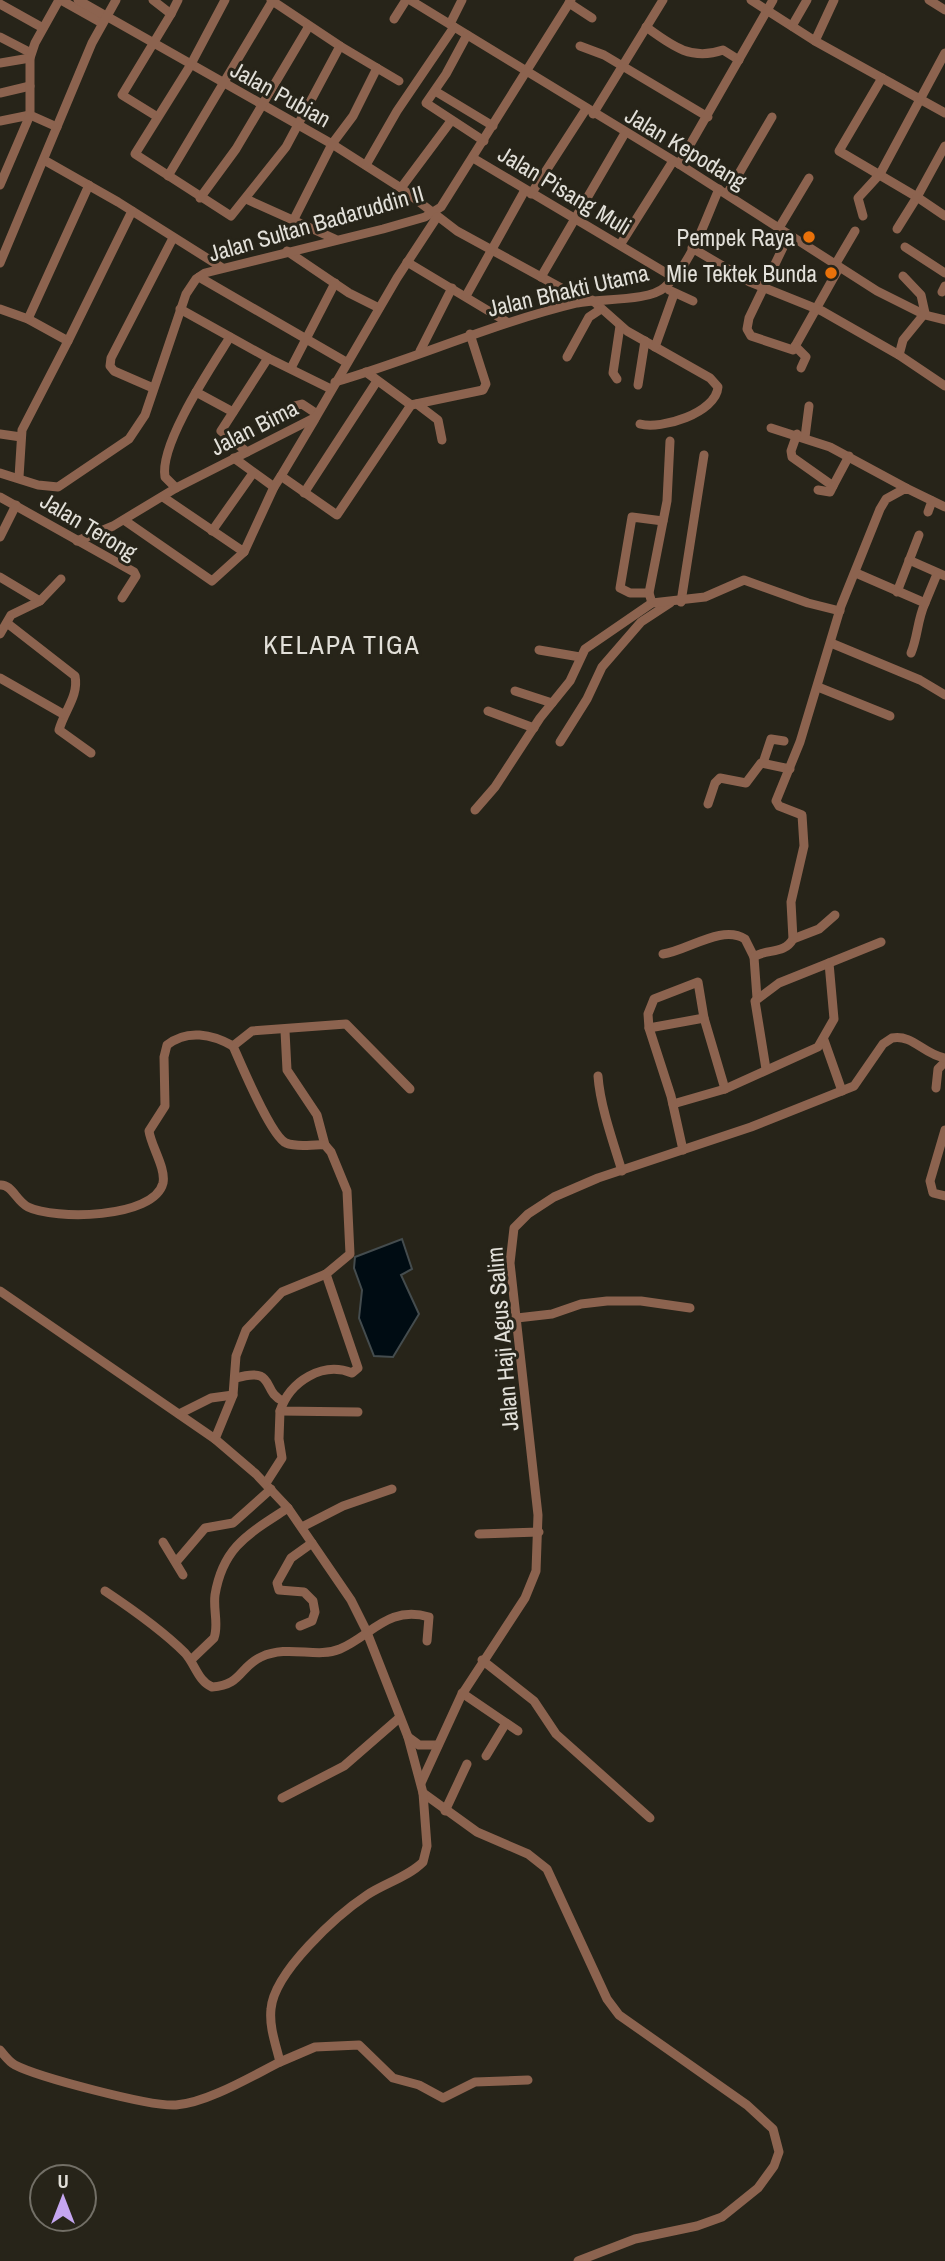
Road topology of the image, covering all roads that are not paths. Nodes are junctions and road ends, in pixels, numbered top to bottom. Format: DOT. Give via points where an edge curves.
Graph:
graph roads {
  1 [pos="60,0"];
  2 [pos="78,0"];
  3 [pos="116,0"];
  4 [pos="153,0"];
  5 [pos="178,0"];
  6 [pos="225,0"];
  7 [pos="272,0"];
  8 [pos="408,0"];
  9 [pos="462,0"];
  10 [pos="663,0"];
  11 [pos="751,0"];
  12 [pos="773,0"];
  13 [pos="807,0"];
  14 [pos="834,0"];
  15 [pos="929,0"];
  16 [pos="570,2"];
  17 [pos="0,4"];
  18 [pos="945,10"];
  19 [pos="767,11"];
  20 [pos="171,14"];
  21 [pos="592,18"];
  22 [pos="104,19"];
  23 [pos="394,19"];
  24 [pos="309,26"];
  25 [pos="452,26"];
  26 [pos="792,26"];
  27 [pos="646,27"];
  28 [pos="43,28"];
  29 [pos="467,35"];
  30 [pos="0,37"];
  31 [pos="815,41"];
  32 [pos="154,43"];
  33 [pos="340,46"];
  34 [pos="580,46"];
  35 [pos="945,53"];
  36 [pos="31,56"];
  37 [pos="739,60"];
  38 [pos="0,64"];
  39 [pos="190,66"];
  40 [pos="623,66"];
  41 [pos="377,68"];
  42 [pos="527,74"];
  43 [pos="882,78"];
  44 [pos="399,80"];
  45 [pos="223,85"];
  46 [pos="30,86"];
  47 [pos="435,91"];
  48 [pos="0,93"];
  49 [pos="919,99"];
  50 [pos="262,106"];
  51 [pos="590,112"];
  52 [pos="945,113"];
  53 [pos="30,115"];
  54 [pos="156,116"];
  55 [pos="708,117"];
  56 [pos="772,117"];
  57 [pos="0,121"];
  58 [pos="451,121"];
  59 [pos="299,125"];
  60 [pos="493,126"];
  61 [pos="57,127"];
  62 [pos="625,133"];
  63 [pos="484,141"];
  64 [pos="332,144"];
  65 [pos="945,146"];
  66 [pos="473,158"];
  67 [pos="44,160"];
  68 [pos="676,162"];
  69 [pos="366,165"];
  70 [pos="4,166"];
  71 [pos="880,174"];
  72 [pos="168,176"];
  73 [pos="808,178"];
  74 [pos="0,185"];
  75 [pos="89,185"];
  76 [pos="401,188"];
  77 [pos="528,192"];
  78 [pos="723,192"];
  79 [pos="917,197"];
  80 [pos="200,198"];
  81 [pos="246,199"];
  82 [pos="132,211"];
  83 [pos="435,216"];
  84 [pos="863,216"];
  85 [pos="945,216"];
  86 [pos="574,218"];
  87 [pos="294,219"];
  88 [pos="779,228"];
  89 [pos="897,229"];
  90 [pos="855,231"];
  91 [pos="789,235"];
  92 [pos="0,236"];
  93 [pos="173,238"];
  94 [pos="335,239"];
  95 [pos="10,240"];
  96 [pos="620,245"];
  97 [pos="905,247"];
  98 [pos="692,248"];
  99 [pos="493,250"];
  100 [pos="287,251"];
  101 [pos="407,262"];
  102 [pos="0,263"];
  103 [pos="837,266"];
  104 [pos="221,267"];
  105 [pos="945,272"];
  106 [pos="903,276"];
  107 [pos="199,277"];
  108 [pos="673,277"];
  109 [pos="541,278"];
  110 [pos="335,283"];
  111 [pos="665,287"];
  112 [pos="452,288"];
  113 [pos="762,288"];
  114 [pos="674,294"];
  115 [pos="466,296"];
  116 [pos="588,301"];
  117 [pos="693,301"];
  118 [pos="379,308"];
  119 [pos="0,309"];
  120 [pos="180,309"];
  121 [pos="601,309"];
  122 [pos="816,309"];
  123 [pos="925,315"];
  124 [pos="28,318"];
  125 [pos="945,320"];
  126 [pos="507,322"];
  127 [pos="620,326"];
  128 [pos="470,334"];
  129 [pos="230,337"];
  130 [pos="309,339"];
  131 [pos="68,341"];
  132 [pos="645,341"];
  133 [pos="796,346"];
  134 [pos="655,347"];
  135 [pos="420,351"];
  136 [pos="899,355"];
  137 [pos="567,356"];
  138 [pos="268,358"];
  139 [pos="346,362"];
  140 [pos="291,368"];
  141 [pos="801,368"];
  142 [pos="366,372"];
  143 [pos="617,379"];
  144 [pos="377,381"];
  145 [pos="333,385"];
  146 [pos="638,385"];
  147 [pos="945,386"];
  148 [pos="153,388"];
  149 [pos="196,392"];
  150 [pos="414,405"];
  151 [pos="294,406"];
  152 [pos="809,406"];
  153 [pos="233,412"];
  154 [pos="317,416"];
  155 [pos="639,424"];
  156 [pos="771,428"];
  157 [pos="0,434"];
  158 [pos="801,436"];
  159 [pos="21,437"];
  160 [pos="442,440"];
  161 [pos="670,441"];
  162 [pos="247,453"];
  163 [pos="704,455"];
  164 [pos="849,456"];
  165 [pos="234,458"];
  166 [pos="0,473"];
  167 [pos="253,473"];
  168 [pos="281,476"];
  169 [pos="19,477"];
  170 [pos="833,486"];
  171 [pos="176,488"];
  172 [pos="274,488"];
  173 [pos="906,488"];
  174 [pos="818,489"];
  175 [pos="304,493"];
  176 [pos="0,496"];
  177 [pos="163,497"];
  178 [pos="932,500"];
  179 [pos="16,505"];
  180 [pos="945,507"];
  181 [pos="928,512"];
  182 [pos="124,520"];
  183 [pos="663,521"];
  184 [pos="212,531"];
  185 [pos="919,535"];
  186 [pos="0,537"];
  187 [pos="77,541"];
  188 [pos="244,552"];
  189 [pos="909,560"];
  190 [pos="856,573"];
  191 [pos="941,575"];
  192 [pos="0,577"];
  193 [pos="61,579"];
  194 [pos="897,592"];
  195 [pos="122,598"];
  196 [pos="650,598"];
  197 [pos="40,601"];
  198 [pos="676,602"];
  199 [pos="925,603"];
  200 [pos="840,611"];
  201 [pos="7,623"];
  202 [pos="0,634"];
  203 [pos="831,643"];
  204 [pos="539,650"];
  205 [pos="911,653"];
  206 [pos="580,657"];
  207 [pos="0,677"];
  208 [pos="818,687"];
  209 [pos="515,691"];
  210 [pos="945,695"];
  211 [pos="552,703"];
  212 [pos="488,711"];
  213 [pos="63,714"];
  214 [pos="890,716"];
  215 [pos="534,728"];
  216 [pos="785,741"];
  217 [pos="560,742"];
  218 [pos="91,752"];
  219 [pos="763,763"];
  220 [pos="790,769"];
  221 [pos="708,804"];
  222 [pos="475,810"];
  223 [pos="835,915"];
  224 [pos="793,939"];
  225 [pos="881,942"];
  226 [pos="663,954"];
  227 [pos="754,957"];
  228 [pos="829,963"];
  229 [pos="757,998"];
  230 [pos="704,1018"];
  231 [pos="649,1028"];
  232 [pos="285,1031"];
  233 [pos="824,1040"];
  234 [pos="233,1046"];
  235 [pos="945,1060"];
  236 [pos="766,1069"];
  237 [pos="598,1076"];
  238 [pos="936,1088"];
  239 [pos="410,1089"];
  240 [pos="725,1089"];
  241 [pos="842,1091"];
  242 [pos="673,1104"];
  243 [pos="945,1130"];
  244 [pos="325,1145"];
  245 [pos="683,1150"];
  246 [pos="622,1171"];
  247 [pos="0,1185"];
  248 [pos="945,1196"];
  249 [pos="326,1274"];
  250 [pos="0,1291"];
  251 [pos="690,1308"];
  252 [pos="517,1318"];
  253 [pos="236,1378"];
  254 [pos="233,1395"];
  255 [pos="282,1406"];
  256 [pos="358,1412"];
  257 [pos="179,1414"];
  258 [pos="215,1439"];
  259 [pos="269,1486"];
  260 [pos="392,1489"];
  261 [pos="288,1508"];
  262 [pos="302,1527"];
  263 [pos="539,1532"];
  264 [pos="479,1534"];
  265 [pos="163,1542"];
  266 [pos="312,1543"];
  267 [pos="176,1562"];
  268 [pos="183,1575"];
  269 [pos="105,1591"];
  270 [pos="300,1626"];
  271 [pos="366,1630"];
  272 [pos="427,1641"];
  273 [pos="191,1660"];
  274 [pos="482,1660"];
  275 [pos="462,1693"];
  276 [pos="398,1719"];
  277 [pos="506,1723"];
  278 [pos="518,1731"];
  279 [pos="408,1737"];
  280 [pos="438,1745"];
  281 [pos="486,1756"];
  282 [pos="467,1764"];
  283 [pos="422,1788"];
  284 [pos="282,1798"];
  285 [pos="445,1811"];
  286 [pos="650,1818"];
  287 [pos="0,2050"];
  288 [pos="280,2062"];
  289 [pos="528,2080"];
  290 [pos="578,2261"];
  1 -- 22 [label="street"];
  1 -- 28 [label="street"];
  2 -- 22 [label="street"];
  3 -- 22 [label="street"];
  4 -- 20 [label="street"];
  5 -- 20 [label="street"];
  6 -- 39 [label="street"];
  7 -- 24 [label="street"];
  7 -- 45 [label="street"];
  8 -- 23 [label="street"];
  8 -- 25 [label="street, Jalan Kepodang"];
  9 -- 25 [label="street"];
  10 -- 27 [label="street"];
  11 -- 19 [label="street"];
  12 -- 19 [label="street"];
  13 -- 26 [label="street"];
  14 -- 31 [label="street"];
  15 -- 18 [label="street"];
  16 -- 21 [label="street"];
  16 -- 42 [label="street, Jalan Sultan Badaruddin II"];
  17 -- 28 [label="street"];
  19 -- 26 [label="street"];
  19 -- 37 [label="street"];
  20 -- 32 [label="street"];
  22 -- 32 [label="street, Jalan Pubian"];
  22 -- 61 [label="street"];
  24 -- 33 [label="street"];
  24 -- 50 [label="street"];
  25 -- 29 [label="street, Jalan Kepodang"];
  25 -- 69 [label="street"];
  26 -- 31 [label="street"];
  27 -- 37 [label="street" via="690,54 723,50"];
  27 -- 40 [label="street"];
  28 -- 36 [label="street"];
  29 -- 42 [label="street, Jalan Kepodang"];
  29 -- 47 [label="street"];
  30 -- 36 [label="street"];
  31 -- 43 [label="street"];
  32 -- 39 [label="street, Jalan Pubian"];
  32 -- 54 [label="street" via="122,94"];
  33 -- 41 [label="street"];
  33 -- 59 [label="street"];
  34 -- 40 [label="street"];
  35 -- 49 [label="street"];
  36 -- 38 [label="street"];
  36 -- 46 [label="street"];
  37 -- 55 [label="street"];
  39 -- 45 [label="street, Jalan Pubian"];
  39 -- 54 [label="street"];
  40 -- 51 [label="street"];
  40 -- 55 [label="street"];
  41 -- 44 [label="street"];
  41 -- 64 [label="street" via="353,116"];
  42 -- 51 [label="street, Jalan Kepodang"];
  42 -- 60 [label="street, Jalan Sultan Badaruddin II"];
  43 -- 49 [label="street"];
  43 -- 71 [label="street" via="839,149"];
  45 -- 50 [label="street, Jalan Pubian"];
  45 -- 72 [label="street"];
  46 -- 48 [label="street"];
  46 -- 53 [label="street"];
  47 -- 58 [label="street" via="426,102 428,107"];
  47 -- 60 [label="street"];
  49 -- 52 [label="street"];
  49 -- 71 [label="street"];
  50 -- 59 [label="street, Jalan Pubian"];
  50 -- 80 [label="street"];
  51 -- 62 [label="street, Jalan Kepodang"];
  51 -- 77 [label="street"];
  53 -- 57 [label="street"];
  53 -- 61 [label="street"];
  53 -- 70 [label="street"];
  54 -- 72 [label="street" via="135,154"];
  55 -- 68 [label="street"];
  56 -- 78 [label="street, Jalan Bhakti Utama"];
  58 -- 63 [label="street"];
  58 -- 76 [label="street"];
  59 -- 64 [label="street, Jalan Pubian"];
  59 -- 81 [label="street"];
  60 -- 63 [label="street, Jalan Sultan Badaruddin II"];
  61 -- 67 [label="street"];
  62 -- 68 [label="street, Jalan Kepodang"];
  62 -- 86 [label="street"];
  63 -- 66 [label="street, Jalan Sultan Badaruddin II"];
  64 -- 69 [label="street, Jalan Pubian"];
  64 -- 87 [label="street"];
  65 -- 79 [label="street"];
  66 -- 77 [label="street, Jalan Pisang Muli"];
  66 -- 83 [label="street, Jalan Sultan Badaruddin II"];
  67 -- 75 [label="street"];
  67 -- 95 [label="street"];
  68 -- 78 [label="street, Jalan Kepodang"];
  68 -- 96 [label="street"];
  69 -- 76 [label="street, Jalan Pubian"];
  70 -- 74 [label="street"];
  71 -- 79 [label="street"];
  71 -- 84 [label="street" via="859,198"];
  72 -- 80 [label="street"];
  73 -- 88 [label="street"];
  75 -- 82 [label="street"];
  75 -- 124 [label="street"];
  76 -- 83 [label="street, Jalan Pubian"];
  77 -- 86 [label="street, Jalan Pisang Muli"];
  77 -- 99 [label="street"];
  78 -- 88 [label="street, Jalan Kepodang"];
  78 -- 98 [label="street, Jalan Bhakti Utama"];
  79 -- 85 [label="street"];
  79 -- 89 [label="street"];
  80 -- 81 [label="street" via="231,216"];
  81 -- 87 [label="street"];
  82 -- 93 [label="street"];
  82 -- 131 [label="street"];
  83 -- 94 [label="street, Jalan Sultan Badaruddin II"];
  83 -- 99 [label="street, Jalan Pubian"];
  83 -- 101 [label="street, Jalan Bima"];
  86 -- 96 [label="street, Jalan Pisang Muli"];
  86 -- 109 [label="street"];
  87 -- 94 [label="street"];
  88 -- 91 [label="street, Jalan Kepodang"];
  90 -- 103 [label="street"];
  91 -- 103 [label="street, Jalan Kepodang"];
  91 -- 113 [label="street"];
  92 -- 95 [label="street"];
  93 -- 104 [label="street"];
  93 -- 148 [label="street" via="111,359 114,371"];
  94 -- 100 [label="street, Jalan Sultan Badaruddin II"];
  95 -- 102 [label="street"];
  96 -- 108 [label="street, Jalan Pisang Muli"];
  97 -- 105 [label="street"];
  98 -- 108 [label="street, Jalan Bhakti Utama"];
  98 -- 113 [label="street"];
  99 -- 109 [label="street, Jalan Pubian"];
  99 -- 115 [label="street"];
  100 -- 104 [label="street, Jalan Sultan Badaruddin II"];
  100 -- 110 [label="street"];
  101 -- 112 [label="street"];
  101 -- 118 [label="street, Jalan Bima"];
  103 -- 122 [label="street"];
  103 -- 123 [label="street, Jalan Kepodang"];
  104 -- 107 [label="street, Jalan Sultan Badaruddin II"];
  106 -- 123 [label="street" via="921,295"];
  107 -- 120 [label="street, Jalan Sultan Badaruddin II"];
  107 -- 130 [label="street"];
  108 -- 111 [label="street, Jalan Bhakti Utama"];
  109 -- 116 [label="street, Jalan Pubian"];
  110 -- 118 [label="street"];
  110 -- 130 [label="street"];
  111 -- 114 [label="street"];
  111 -- 116 [label="street, Jalan Bhakti Utama" via="647,295"];
  112 -- 115 [label="street"];
  112 -- 135 [label="street"];
  113 -- 122 [label="street"];
  113 -- 133 [label="street" via="749,318 748,333 790,351"];
  114 -- 117 [label="street"];
  114 -- 134 [label="street"];
  115 -- 126 [label="street"];
  116 -- 121 [label="street, Jalan Pubian"];
  116 -- 126 [label="street, Jalan Bhakti Utama"];
  118 -- 139 [label="street, Jalan Bima"];
  119 -- 124 [label="street"];
  120 -- 129 [label="street"];
  120 -- 148 [label="street, Jalan Sultan Badaruddin II"];
  121 -- 127 [label="street, Jalan Pubian"];
  121 -- 137 [label="street" via="584,324"];
  122 -- 133 [label="street"];
  122 -- 136 [label="street"];
  123 -- 125 [label="street, Jalan Kepodang"];
  123 -- 136 [label="street" via="907,334"];
  124 -- 131 [label="street"];
  126 -- 128 [label="street, Jalan Bhakti Utama"];
  127 -- 132 [label="street, Jalan Pubian"];
  127 -- 143 [label="street" via="613,373"];
  128 -- 135 [label="street, Jalan Bhakti Utama"];
  128 -- 150 [label="street" via="485,388"];
  129 -- 138 [label="street"];
  129 -- 149 [label="street"];
  130 -- 139 [label="street"];
  130 -- 140 [label="street"];
  131 -- 159 [label="street"];
  132 -- 134 [label="street, Jalan Pubian"];
  132 -- 146 [label="street"];
  133 -- 141 [label="street" via="806,357"];
  134 -- 155 [label="street, Jalan Pubian" via="710,378 718,391 707,407 648,426"];
  135 -- 142 [label="street, Jalan Bhakti Utama"];
  136 -- 147 [label="street"];
  138 -- 140 [label="street"];
  138 -- 153 [label="street"];
  139 -- 145 [label="street, Jalan Bima"];
  140 -- 145 [label="street"];
  142 -- 144 [label="street"];
  142 -- 145 [label="street, Jalan Bhakti Utama"];
  144 -- 150 [label="street"];
  144 -- 175 [label="street"];
  145 -- 154 [label="street, Jalan Bima"];
  148 -- 169 [label="street, Jalan Sultan Badaruddin II" via="145,415 129,439 65,485 49,488"];
  149 -- 153 [label="street"];
  149 -- 171 [label="street" via="166,458 165,477"];
  150 -- 160 [label="street" via="437,419"];
  150 -- 175 [label="street" via="337,515"];
  151 -- 154 [label="street" via="302,404"];
  152 -- 158 [label="street"];
  153 -- 162 [label="street" via="221,433"];
  154 -- 162 [label="street, Jalan Bima"];
  154 -- 168 [label="street"];
  156 -- 158 [label="street"];
  157 -- 159 [label="street"];
  158 -- 164 [label="street"];
  158 -- 170 [label="street" via="792,457"];
  159 -- 169 [label="street"];
  161 -- 183 [label="street"];
  162 -- 165 [label="street, Jalan Bima"];
  163 -- 198 [label="street"];
  164 -- 170 [label="street"];
  164 -- 173 [label="street"];
  165 -- 167 [label="street"];
  165 -- 171 [label="street, Jalan Bima"];
  166 -- 169 [label="street, Jalan Sultan Badaruddin II"];
  167 -- 172 [label="street"];
  167 -- 184 [label="street"];
  168 -- 172 [label="street"];
  168 -- 175 [label="street"];
  170 -- 174 [label="street" via="830,492"];
  171 -- 177 [label="street, Jalan Bima"];
  172 -- 188 [label="street"];
  173 -- 178 [label="street"];
  173 -- 190 [label="street" via="886,499 880,509"];
  176 -- 179 [label="street, Jalan Terong"];
  177 -- 182 [label="street, Jalan Bima"];
  177 -- 184 [label="street"];
  178 -- 180 [label="street"];
  178 -- 181 [label="street"];
  179 -- 186 [label="street"];
  179 -- 187 [label="street, Jalan Terong"];
  182 -- 187 [label="street, Jalan Bima"];
  182 -- 188 [label="street" via="212,582"];
  183 -- 196 [label="street"];
  183 -- 196 [label="street" via="632,517 624,553 620,588"];
  184 -- 188 [label="street"];
  185 -- 189 [label="street"];
  187 -- 195 [label="street, Jalan Terong" via="134,572"];
  189 -- 191 [label="street"];
  189 -- 194 [label="street"];
  190 -- 194 [label="street"];
  190 -- 200 [label="street"];
  191 -- 199 [label="street"];
  192 -- 197 [label="street"];
  193 -- 197 [label="street"];
  194 -- 199 [label="street"];
  196 -- 198 [label="street"];
  196 -- 206 [label="street"];
  197 -- 201 [label="street" via="16,612"];
  198 -- 200 [label="street" via="710,595 744,580"];
  198 -- 217 [label="street" via="641,622 602,667"];
  199 -- 205 [label="street"];
  200 -- 203 [label="street"];
  201 -- 202 [label="street"];
  201 -- 213 [label="street" via="75,676 75,695"];
  203 -- 208 [label="street"];
  203 -- 210 [label="street"];
  204 -- 206 [label="street"];
  206 -- 211 [label="street" via="575,673"];
  207 -- 213 [label="street"];
  208 -- 214 [label="street"];
  208 -- 220 [label="street"];
  209 -- 211 [label="street"];
  211 -- 215 [label="street"];
  212 -- 215 [label="street"];
  213 -- 218 [label="street" via="60,733"];
  215 -- 222 [label="street"];
  216 -- 219 [label="street" via="771,739"];
  219 -- 220 [label="street"];
  219 -- 221 [label="street" via="746,783 717,780"];
  220 -- 224 [label="street" via="776,801 798,811 804,820 804,846 791,902"];
  223 -- 224 [label="street" via="819,929"];
  224 -- 227 [label="street" via="785,949"];
  225 -- 228 [label="street"];
  226 -- 227 [label="street" via="733,935 745,939"];
  227 -- 229 [label="street"];
  228 -- 229 [label="street" via="779,983"];
  228 -- 233 [label="street" via="834,1020"];
  229 -- 236 [label="street" via="754,1006"];
  230 -- 231 [label="street"];
  230 -- 231 [label="street" via="698,982 654,999"];
  230 -- 240 [label="street"];
  231 -- 242 [label="street"];
  232 -- 234 [label="street" via="252,1031"];
  232 -- 239 [label="street" via="346,1024"];
  232 -- 244 [label="street" via="287,1070 317,1115"];
  233 -- 236 [label="street" via="811,1052"];
  233 -- 241 [label="street"];
  234 -- 244 [label="street" via="282,1140 295,1146"];
  234 -- 247 [label="street" via="218,1038 195,1035 167,1045 166,1101 149,1131 163,1181 152,1196 111,1214 80,1216 27,1207 8,1187"];
  235 -- 238 [label="street"];
  235 -- 241 [label="street, Jalan Haji Agus Salim" via="909,1039 892,1038 879,1049 861,1079"];
  236 -- 240 [label="street"];
  237 -- 246 [label="street" via="599,1098"];
  240 -- 242 [label="street"];
  241 -- 245 [label="street, Jalan Haji Agus Salim"];
  242 -- 245 [label="street"];
  243 -- 248 [label="street" via="930,1181 933,1193"];
  244 -- 249 [label="street" via="347,1191 351,1241 348,1258"];
  245 -- 246 [label="street, Jalan Haji Agus Salim"];
  246 -- 252 [label="street, Jalan Haji Agus Salim" via="570,1189 520,1221 510,1248"];
  249 -- 253 [label="street" via="290,1287 263,1309 242,1338"];
  249 -- 255 [label="street" via="358,1368 352,1373 340,1368 314,1372"];
  250 -- 257 [label="street"];
  251 -- 252 [label="street" via="607,1301"];
  252 -- 263 [label="street, Jalan Haji Agus Salim"];
  253 -- 254 [label="street"];
  253 -- 255 [label="street" via="262,1377"];
  254 -- 257 [label="street" via="211,1398"];
  254 -- 258 [label="street"];
  255 -- 256 [label="street"];
  255 -- 259 [label="street" via="282,1458"];
  257 -- 258 [label="street"];
  258 -- 259 [label="street"];
  259 -- 261 [label="street"];
  259 -- 267 [label="street" via="233,1523 205,1528"];
  260 -- 262 [label="street"];
  261 -- 262 [label="street"];
  261 -- 273 [label="street" via="256,1527 231,1550 215,1594 214,1638"];
  262 -- 266 [label="street"];
  263 -- 264 [label="street"];
  263 -- 274 [label="street, Jalan Haji Agus Salim" via="531,1586"];
  265 -- 267 [label="street"];
  266 -- 270 [label="street" via="291,1558 277,1583 279,1590 304,1592 313,1601 312,1621"];
  266 -- 271 [label="street"];
  267 -- 268 [label="street"];
  269 -- 273 [label="street"];
  271 -- 272 [label="street" via="397,1617 425,1616 430,1620"];
  271 -- 273 [label="street" via="341,1649 272,1653 254,1661 235,1682 215,1688 204,1682"];
  271 -- 276 [label="street"];
  274 -- 275 [label="street, Jalan Haji Agus Salim"];
  274 -- 286 [label="street" via="534,1702 556,1734"];
  275 -- 277 [label="street"];
  275 -- 280 [label="street, Jalan Haji Agus Salim"];
  276 -- 279 [label="street"];
  276 -- 284 [label="street" via="344,1766"];
  277 -- 278 [label="street"];
  277 -- 281 [label="street"];
  279 -- 280 [label="street" via="419,1745"];
  279 -- 283 [label="street"];
  280 -- 283 [label="street, Jalan Haji Agus Salim"];
  282 -- 285 [label="street"];
  283 -- 285 [label="street"];
  283 -- 288 [label="street" via="427,1846 423,1862 344,1911 319,1934 276,1990 271,2025"];
  285 -- 290 [label="street" via="542,1864 607,2000 619,2015 747,2105 778,2138 777,2158 762,2182 722,2217 635,2239"];
  287 -- 288 [label="street" via="15,2065 56,2079 174,2106"];
  288 -- 289 [label="street" via="315,2047 359,2045 393,2078 443,2098 475,2082"];
}
